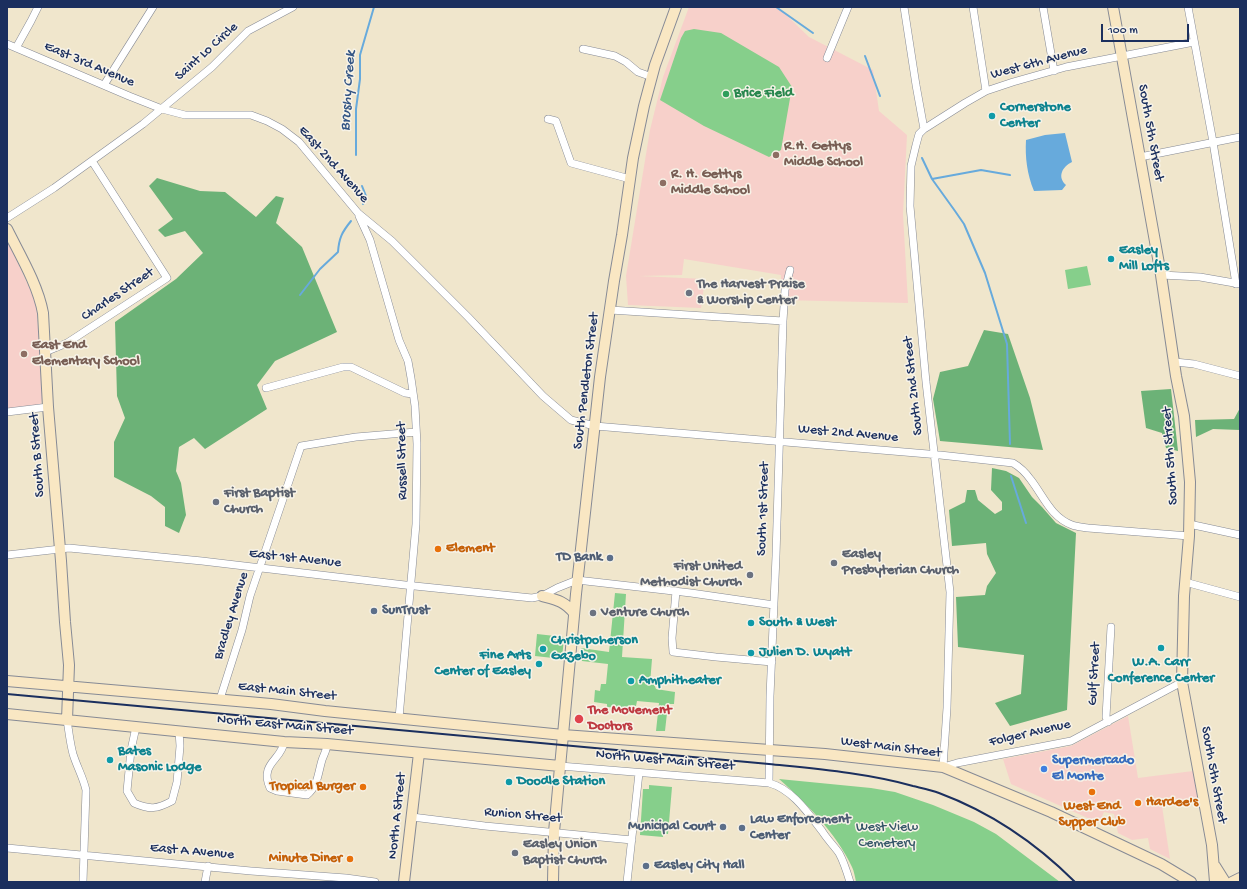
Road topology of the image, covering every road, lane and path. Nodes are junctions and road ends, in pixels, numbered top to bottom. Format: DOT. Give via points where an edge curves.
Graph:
graph roads {
  1 [pos="38,7"];
  2 [pos="153,7"];
  3 [pos="294,7"];
  4 [pos="676,7"];
  5 [pos="848,7"];
  6 [pos="904,7"];
  7 [pos="973,7"];
  8 [pos="1043,7"];
  9 [pos="1114,7"];
  10 [pos="1188,7"];
  11 [pos="1194,42"];
  12 [pos="7,44"];
  13 [pos="16,48"];
  14 [pos="583,48"];
  15 [pos="1122,55"];
  16 [pos="827,58"];
  17 [pos="1054,71"];
  18 [pos="652,76"];
  19 [pos="104,85"];
  20 [pos="986,92"];
  21 [pos="162,109"];
  22 [pos="548,119"];
  23 [pos="924,129"];
  24 [pos="1240,136"];
  25 [pos="1213,142"];
  26 [pos="1140,157"];
  27 [pos="92,161"];
  28 [pos="630,179"];
  29 [pos="358,213"];
  30 [pos="7,218"];
  31 [pos="7,229"];
  32 [pos="790,270"];
  33 [pos="1161,275"];
  34 [pos="1238,284"];
  35 [pos="610,310"];
  36 [pos="783,321"];
  37 [pos="45,352"];
  38 [pos="1175,362"];
  39 [pos="1240,376"];
  40 [pos="266,388"];
  41 [pos="413,394"];
  42 [pos="48,406"];
  43 [pos="7,412"];
  44 [pos="595,426"];
  45 [pos="416,432"];
  46 [pos="780,441"];
  47 [pos="934,454"];
  48 [pos="1189,524"];
  49 [pos="1240,535"];
  50 [pos="1189,536"];
  51 [pos="60,549"];
  52 [pos="7,555"];
  53 [pos="260,568"];
  54 [pos="577,580"];
  55 [pos="1185,582"];
  56 [pos="412,586"];
  57 [pos="676,591"];
  58 [pos="542,596"];
  59 [pos="1240,597"];
  60 [pos="774,605"];
  61 [pos="574,613"];
  62 [pos="1111,627"];
  63 [pos="772,662"];
  64 [pos="7,681"];
  65 [pos="1182,682"];
  66 [pos="69,687"];
  67 [pos="220,699"];
  68 [pos="7,714"];
  69 [pos="400,718"];
  70 [pos="67,720"];
  71 [pos="1108,722"];
  72 [pos="136,727"];
  73 [pos="179,731"];
  74 [pos="563,736"];
  75 [pos="284,742"];
  76 [pos="327,744"];
  77 [pos="769,750"];
  78 [pos="419,752"];
  79 [pos="560,766"];
  80 [pos="943,768"];
  81 [pos="639,773"];
  82 [pos="769,783"];
  83 [pos="412,817"];
  84 [pos="554,832"];
  85 [pos="632,840"];
  86 [pos="7,848"];
  87 [pos="84,856"];
  88 [pos="1213,864"];
  89 [pos="208,866"];
  90 [pos="1240,878"];
  91 [pos="83,882"];
  92 [pos="205,882"];
  93 [pos="375,882"];
  94 [pos="404,882"];
  95 [pos="552,882"];
  96 [pos="627,882"];
  97 [pos="850,882"];
  98 [pos="1190,882"];
  99 [pos="1215,882"];
  100 [pos="1225,882"];
  101 [pos="1232,882"];
  1 -- 13 [label="street"];
  2 -- 19 [label="street"];
  3 -- 21 [label="street, Saint Lo Circle" via="248,31"];
  4 -- 18 [label="main road, South Pendleton Street"];
  5 -- 16 [label="street"];
  6 -- 23 [label="street"];
  7 -- 20 [label="street"];
  8 -- 17 [label="street"];
  9 -- 15 [label="main road, South 5th Street"];
  10 -- 11 [label="street"];
  11 -- 15 [label="street, West 6th Avenue"];
  11 -- 25 [label="street"];
  12 -- 13 [label="street, East 3rd Avenue"];
  13 -- 19 [label="street, East 3rd Avenue"];
  14 -- 18 [label="street" via="615,56 638,72"];
  15 -- 17 [label="street, West 6th Avenue"];
  15 -- 26 [label="main road, South 5th Street"];
  17 -- 20 [label="street, West 6th Avenue"];
  18 -- 28 [label="main road, South Pendleton Street"];
  19 -- 21 [label="street, East 3rd Avenue"];
  20 -- 23 [label="street, West 6th Avenue"];
  21 -- 27 [label="street"];
  21 -- 29 [label="street, East 2nd Avenue" via="185,115 251,115 267,121 299,142"];
  22 -- 28 [label="street" via="556,121 571,163"];
  23 -- 47 [label="street, South 2nd Street" via="919,134 911,166 910,206"];
  24 -- 25 [label="street"];
  25 -- 26 [label="street"];
  25 -- 34 [label="street"];
  26 -- 33 [label="main road, South 5th Street"];
  27 -- 30 [label="street"];
  27 -- 37 [label="street, Charles Street" via="167,278 67,344"];
  28 -- 35 [label="main road, South Pendleton Street"];
  29 -- 41 [label="street, Russell Street" via="370,240 397,334 408,362"];
  29 -- 44 [label="street, East 2nd Avenue" via="416,265 542,396 571,420"];
  31 -- 37 [label="main road, South B Street" via="40,299"];
  32 -- 36 [label="street, South 1st Street" via="785,290"];
  33 -- 34 [label="street" via="1200,277"];
  33 -- 38 [label="main road, South 5th Street"];
  35 -- 36 [label="street"];
  35 -- 44 [label="main road, South Pendleton Street"];
  36 -- 46 [label="street, South 1st Street"];
  37 -- 42 [label="main road, South B Street"];
  38 -- 39 [label="street" via="1194,364"];
  38 -- 48 [label="main road, South 5th Street" via="1187,440"];
  40 -- 41 [label="street" via="351,367 405,393"];
  41 -- 45 [label="street, Russell Street"];
  42 -- 43 [label="street"];
  42 -- 51 [label="main road, South B Street"];
  44 -- 46 [label="street, West 2nd Avenue"];
  44 -- 54 [label="main road, South Pendleton Street"];
  45 -- 53 [label="street, Bradley Avenue" via="301,446"];
  45 -- 56 [label="street, Russell Street" via="416,524"];
  46 -- 47 [label="street, West 2nd Avenue"];
  46 -- 60 [label="street, South 1st Street"];
  47 -- 50 [label="street, West 2nd Avenue" via="1013,463 1031,479 1053,513 1073,525"];
  47 -- 80 [label="street, South 2nd Street" via="950,592"];
  48 -- 49 [label="street"];
  48 -- 50 [label="main road, South 5th Street"];
  50 -- 55 [label="main road, South 5th Street"];
  51 -- 52 [label="street, East 1st Avenue"];
  51 -- 53 [label="street, East 1st Avenue"];
  51 -- 66 [label="main road, South B Street"];
  53 -- 56 [label="street, East 1st Avenue"];
  53 -- 67 [label="street, Bradley Avenue"];
  54 -- 57 [label="street"];
  54 -- 58 [label="street, East 1st Avenue"];
  54 -- 61 [label="main road, South Pendleton Street"];
  55 -- 59 [label="street"];
  55 -- 65 [label="main road, South 5th Street"];
  56 -- 58 [label="street, East 1st Avenue" via="518,597"];
  56 -- 69 [label="street, Russell Street"];
  57 -- 60 [label="street"];
  57 -- 63 [label="street" via="673,652"];
  58 -- 61 [label="main road" via="564,603"];
  60 -- 63 [label="street, South 1st Street"];
  61 -- 74 [label="main road, South Pendleton Street"];
  62 -- 71 [label="street, Gulf Street" via="1106,717"];
  63 -- 77 [label="street, South 1st Street"];
  64 -- 66 [label="main road, East Main Street"];
  65 -- 71 [label="street, Folger Avenue"];
  65 -- 88 [label="main road, South 5th Street" via="1212,845"];
  66 -- 67 [label="main road, East Main Street"];
  66 -- 70 [label="main road, South B Street"];
  67 -- 69 [label="main road, East Main Street"];
  68 -- 70 [label="main road, North East Main Street"];
  69 -- 74 [label="main road, East Main Street"];
  70 -- 72 [label="main road, North East Main Street"];
  70 -- 87 [label="street" via="71,744 86,790"];
  71 -- 80 [label="street, Folger Avenue" via="1071,741 957,763"];
  72 -- 73 [label="main road, North East Main Street"];
  72 -- 73 [label="street" via="127,792 134,804 142,807 153,808 172,801 177,782"];
  73 -- 75 [label="main road, North East Main Street"];
  74 -- 77 [label="main road, West Main Street"];
  74 -- 79 [label="main road, South Pendleton Street"];
  75 -- 76 [label="main road, North East Main Street"];
  75 -- 76 [label="street" via="267,771 270,788 277,792 307,795 313,791 317,781"];
  76 -- 78 [label="main road, North East Main Street"];
  77 -- 80 [label="main road, West Main Street"];
  77 -- 82 [label="street, South 1st Street"];
  78 -- 79 [label="main road, North East Main Street"];
  78 -- 83 [label="main road, North A Street"];
  79 -- 81 [label="street, North West Main Street"];
  79 -- 84 [label="main road, South Pendleton Street"];
  80 -- 98 [label="main road, West Main Street" via="1051,812 1154,861"];
  81 -- 82 [label="street, North West Main Street"];
  81 -- 85 [label="street"];
  82 -- 97 [label="street" via="786,791 808,812 838,852"];
  83 -- 84 [label="street, Runion Street"];
  83 -- 94 [label="main road, North A Street"];
  84 -- 85 [label="street, Runion Street"];
  84 -- 95 [label="main road, South Pendleton Street"];
  85 -- 96 [label="street"];
  86 -- 87 [label="street, East A Avenue"];
  87 -- 89 [label="street, East A Avenue"];
  87 -- 91 [label="street"];
  88 -- 99 [label="main road, South 5th Street"];
  88 -- 100 [label="main road"];
  89 -- 92 [label="street"];
  89 -- 93 [label="street, East A Avenue"];
  90 -- 101 [label="main road"];
}
